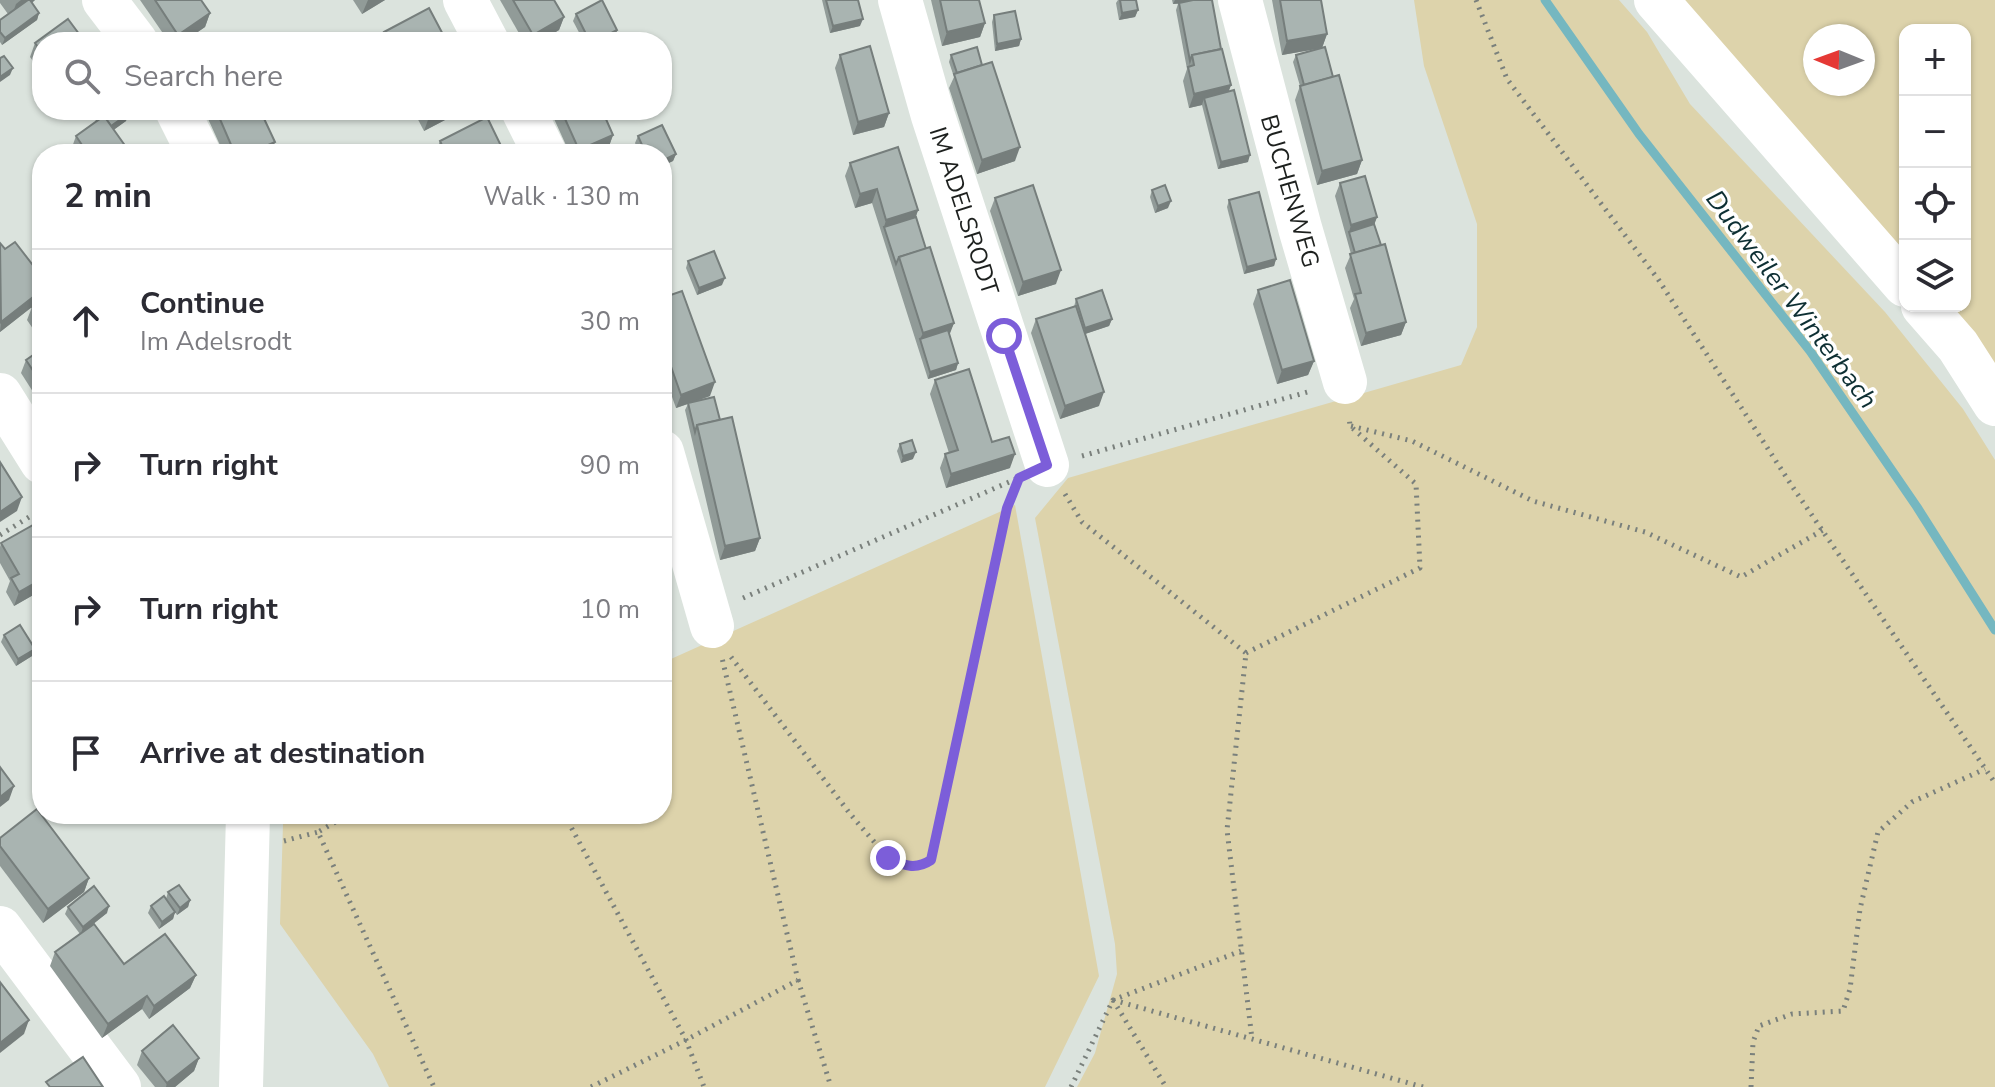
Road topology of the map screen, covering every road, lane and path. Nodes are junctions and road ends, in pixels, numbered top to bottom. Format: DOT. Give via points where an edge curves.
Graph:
graph roads {
  1 [pos="104,0"];
  2 [pos="465,0"];
  3 [pos="900,0"];
  4 [pos="1240,0"];
  5 [pos="1476,0"];
  6 [pos="1656,0"];
  7 [pos="128,32"];
  8 [pos="482,32"];
  9 [pos="182,120"];
  10 [pos="528,120"];
  11 [pos="194,144"];
  12 [pos="540,144"];
  13 [pos="1899,278"];
  14 [pos="1928,312"];
  15 [pos="1345,382"];
  16 [pos="0,395"];
  17 [pos="1995,404"];
  18 [pos="32,446"];
  19 [pos="1047,465"];
  20 [pos="672,487"];
  21 [pos="32,515"];
  22 [pos="1823,530"];
  23 [pos="0,535"];
  24 [pos="712,626"];
  25 [pos="672,632"];
  26 [pos="1246,653"];
  27 [pos="1985,769"];
  28 [pos="1995,783"];
  29 [pos="248,824"];
  30 [pos="332,824"];
  31 [pos="569,824"];
  32 [pos="0,928"];
  33 [pos="1241,951"];
  34 [pos="798,980"];
  35 [pos="1113,1000"];
  36 [pos="1252,1039"];
  37 [pos="686,1040"];
  38 [pos="119,1087"];
  39 [pos="241,1087"];
  40 [pos="434,1087"];
  41 [pos="591,1087"];
  42 [pos="704,1087"];
  43 [pos="831,1087"];
  44 [pos="1071,1087"];
  45 [pos="1166,1087"];
  46 [pos="1423,1087"];
  47 [pos="1751,1087"];
  1 -- 7 [label="street"];
  2 -- 8 [label="street"];
  3 -- 19 [label="street, IM ADELSRODT"];
  4 -- 15 [label="street, BUCHENWEG"];
  5 -- 22 [label="path" via="1507,79 1658,279"];
  6 -- 13 [label="street"];
  9 -- 11 [label="street"];
  10 -- 12 [label="street"];
  14 -- 17 [label="street" via="1958,346"];
  15 -- 19 [label="path"];
  16 -- 18 [label="street"];
  19 -- 26 [label="path" via="1082,522"];
  20 -- 24 [label="street"];
  21 -- 23 [label="path"];
  22 -- 26 [label="path" via="1741,577 1645,532 1533,501 1412,441 1350,426 1416,484 1420,568"];
  22 -- 27 [label="path"];
  24 -- 24 [label="path" via="888,858 904,866 921,866 931,860 935,845 1007,508 1019,478"];
  24 -- 25 [label="path"];
  24 -- 34 [label="path"];
  26 -- 33 [label="path" via="1227,830"];
  27 -- 28 [label="path"];
  27 -- 47 [label="path" via="1912,802 1878,832 1843,1011 1792,1014 1759,1026"];
  29 -- 39 [label="street"];
  30 -- 40 [label="path" via="318,832"];
  31 -- 37 [label="path"];
  32 -- 38 [label="street"];
  33 -- 35 [label="path"];
  33 -- 36 [label="path"];
  34 -- 37 [label="path"];
  34 -- 43 [label="path"];
  35 -- 36 [label="path"];
  35 -- 44 [label="path"];
  35 -- 45 [label="path"];
  36 -- 46 [label="path"];
  37 -- 41 [label="path"];
  37 -- 42 [label="path"];
}
